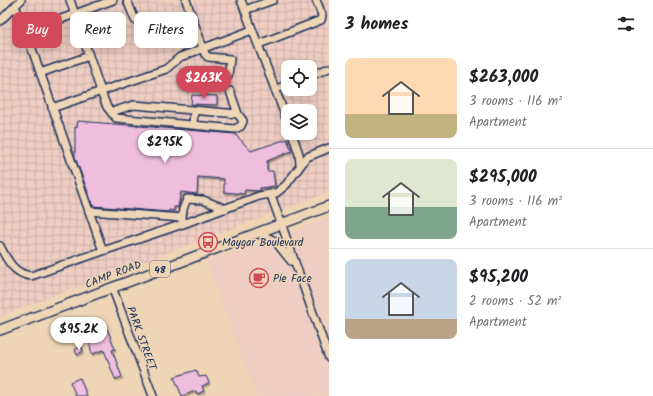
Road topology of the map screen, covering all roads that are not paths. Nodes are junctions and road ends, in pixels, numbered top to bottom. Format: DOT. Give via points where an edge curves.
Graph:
graph roads {
  1 [pos="22,0"];
  2 [pos="70,0"];
  3 [pos="114,0"];
  4 [pos="127,0"];
  5 [pos="186,0"];
  6 [pos="241,0"];
  7 [pos="273,0"];
  8 [pos="316,0"];
  9 [pos="16,6"];
  10 [pos="245,10"];
  11 [pos="18,12"];
  12 [pos="73,12"];
  13 [pos="82,12"];
  14 [pos="134,18"];
  15 [pos="0,21"];
  16 [pos="252,30"];
  17 [pos="259,44"];
  18 [pos="31,48"];
  19 [pos="86,48"];
  20 [pos="203,48"];
  21 [pos="89,56"];
  22 [pos="329,68"];
  23 [pos="40,73"];
  24 [pos="317,73"];
  25 [pos="228,76"];
  26 [pos="281,87"];
  27 [pos="275,90"];
  28 [pos="101,91"];
  29 [pos="230,91"];
  30 [pos="281,105"];
  31 [pos="52,108"];
  32 [pos="194,110"];
  33 [pos="111,112"];
  34 [pos="238,114"];
  35 [pos="193,126"];
  36 [pos="294,140"];
  37 [pos="329,148"];
  38 [pos="300,164"];
  39 [pos="270,195"];
  40 [pos="329,206"];
  41 [pos="226,209"];
  42 [pos="89,211"];
  43 [pos="182,221"];
  44 [pos="281,224"];
  45 [pos="258,233"];
  46 [pos="0,246"];
  47 [pos="104,251"];
  48 [pos="298,271"];
  49 [pos="112,287"];
  50 [pos="0,330"];
  51 [pos="329,358"];
  52 [pos="152,396"];
  1 -- 9 [label="street"];
  2 -- 12 [label="street"];
  3 -- 13 [label="street"];
  4 -- 14 [label="street"];
  5 -- 20 [label="street"];
  6 -- 10 [label="street"];
  7 -- 10 [label="street"];
  8 -- 17 [label="street" via="322,15 321,20"];
  9 -- 11 [label="street"];
  9 -- 15 [label="street"];
  10 -- 16 [label="street"];
  16 -- 17 [label="street"];
  16 -- 20 [label="street"];
  17 -- 27 [label="street"];
  18 -- 23 [label="street"];
  19 -- 21 [label="street"];
  20 -- 25 [label="street" via="207,57 230,59"];
  20 -- 28 [label="street" via="180,57 164,69"];
  21 -- 23 [label="street"];
  21 -- 28 [label="street"];
  22 -- 24 [label="street"];
  23 -- 31 [label="street"];
  26 -- 27 [label="street"];
  27 -- 30 [label="street"];
  28 -- 31 [label="street"];
  28 -- 33 [label="street"];
  29 -- 34 [label="street"];
  31 -- 42 [label="street"];
  32 -- 33 [label="street" via="134,105"];
  32 -- 34 [label="street"];
  32 -- 35 [label="street"];
  33 -- 35 [label="street" via="120,119"];
  34 -- 35 [label="street" via="242,117 243,123 234,129"];
  36 -- 38 [label="street"];
  37 -- 38 [label="street" via="314,153"];
  38 -- 39 [label="street" via="282,189"];
  39 -- 41 [label="street" via="259,196"];
  39 -- 44 [label="street"];
  40 -- 44 [label="main road, CAMP ROAD / 48"];
  41 -- 43 [label="street"];
  41 -- 43 [label="street" via="203,200 187,199 182,208"];
  42 -- 43 [label="street"];
  42 -- 47 [label="street"];
  43 -- 47 [label="street"];
  44 -- 45 [label="main road, CAMP ROAD / 48"];
  44 -- 48 [label="street"];
  45 -- 48 [label="street" via="275,241"];
  45 -- 49 [label="main road, CAMP ROAD / 48"];
  46 -- 47 [label="street" via="14,269 30,276"];
  48 -- 51 [label="street"];
  49 -- 50 [label="main road, CAMP ROAD / 48"];
  49 -- 52 [label="street, PARK STREET"];
}
